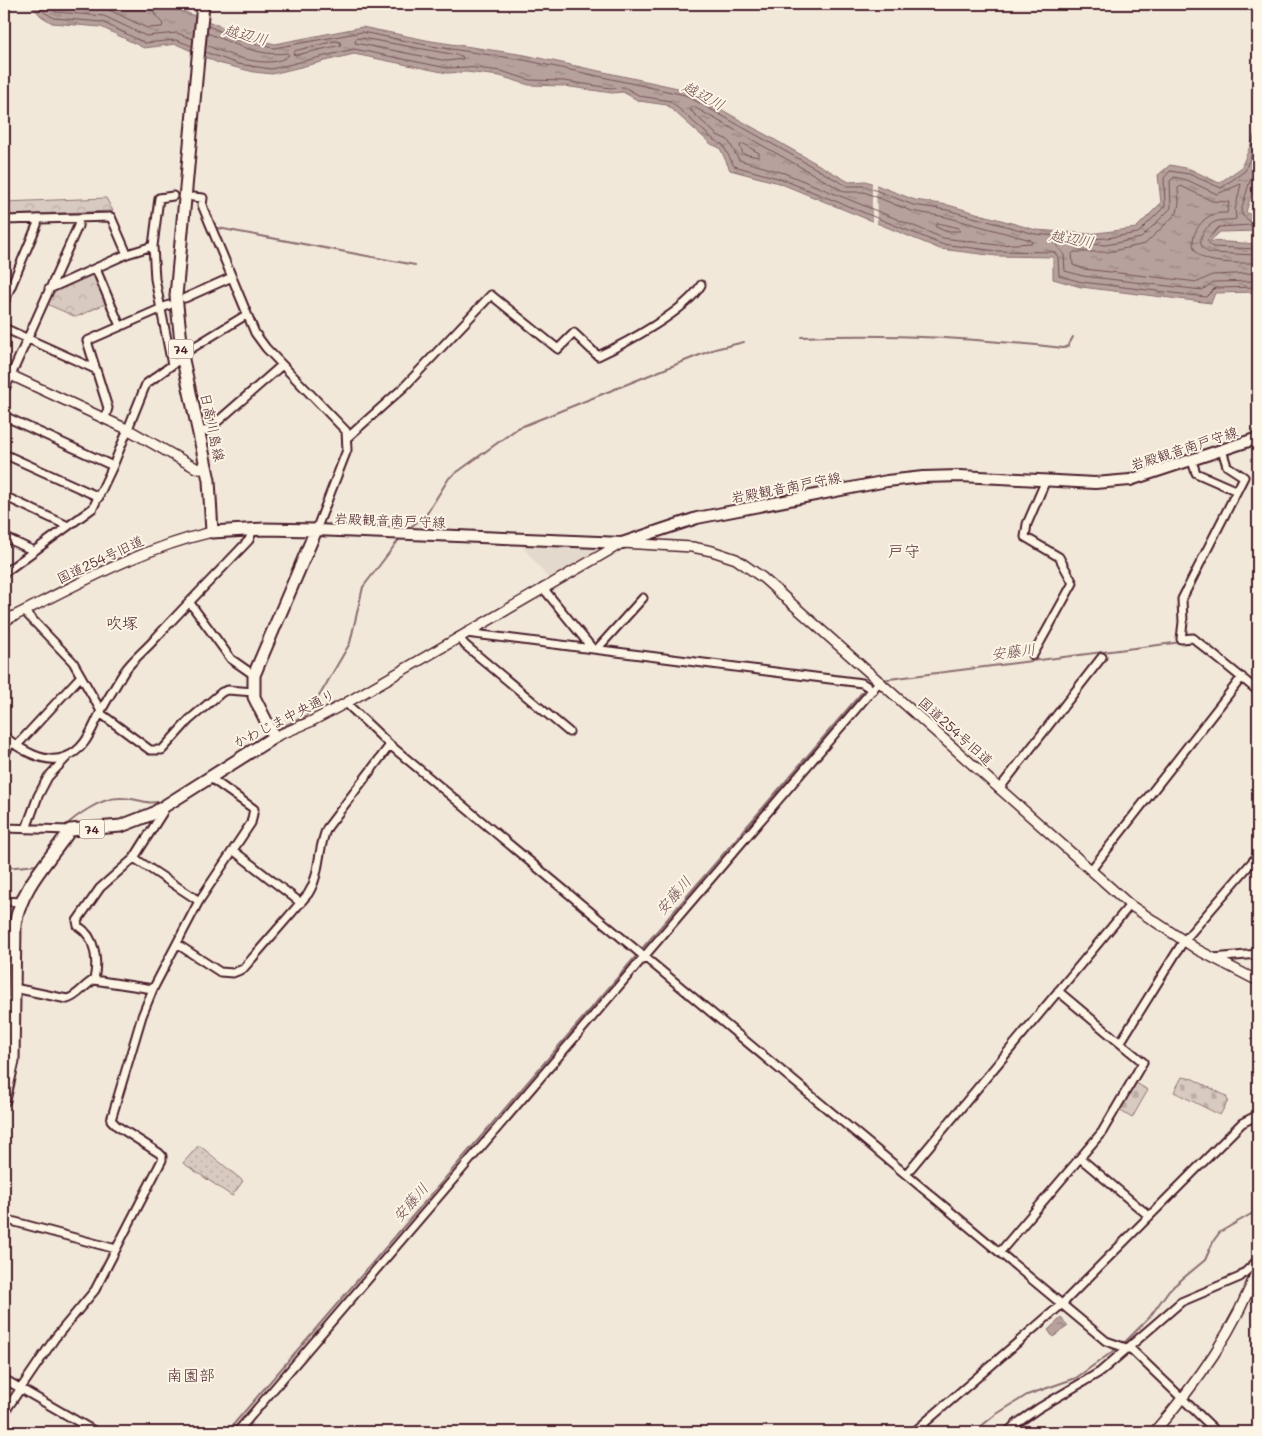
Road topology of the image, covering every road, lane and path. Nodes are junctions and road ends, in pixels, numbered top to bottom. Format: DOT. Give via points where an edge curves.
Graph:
graph roads {
  1 [pos="203,4"];
  2 [pos="173,196"];
  3 [pos="193,197"];
  4 [pos="79,218"];
  5 [pos="38,219"];
  6 [pos="4,220"];
  7 [pos="153,246"];
  8 [pos="127,254"];
  9 [pos="96,269"];
  10 [pos="232,276"];
  11 [pos="702,284"];
  12 [pos="49,289"];
  13 [pos="185,298"];
  14 [pos="4,303"];
  15 [pos="169,305"];
  16 [pos="160,309"];
  17 [pos="246,315"];
  18 [pos="120,326"];
  19 [pos="4,328"];
  20 [pos="27,338"];
  21 [pos="186,355"];
  22 [pos="172,365"];
  23 [pos="282,365"];
  24 [pos="95,369"];
  25 [pos="7,374"];
  26 [pos="4,390"];
  27 [pos="4,416"];
  28 [pos="105,418"];
  29 [pos="129,430"];
  30 [pos="200,434"];
  31 [pos="347,438"];
  32 [pos="1258,438"];
  33 [pos="1222,450"];
  34 [pos="4,454"];
  35 [pos="1192,461"];
  36 [pos="113,466"];
  37 [pos="207,470"];
  38 [pos="1046,480"];
  39 [pos="1237,491"];
  40 [pos="4,496"];
  41 [pos="99,497"];
  42 [pos="68,526"];
  43 [pos="253,529"];
  44 [pos="316,530"];
  45 [pos="212,532"];
  46 [pos="4,537"];
  47 [pos="622,543"];
  48 [pos="34,550"];
  49 [pos="4,573"];
  50 [pos="543,588"];
  51 [pos="643,598"];
  52 [pos="190,602"];
  53 [pos="24,610"];
  54 [pos="6,619"];
  55 [pos="462,635"];
  56 [pos="594,649"];
  57 [pos="1033,655"];
  58 [pos="1102,657"];
  59 [pos="254,675"];
  60 [pos="81,676"];
  61 [pos="1242,678"];
  62 [pos="880,681"];
  63 [pos="872,690"];
  64 [pos="1258,691"];
  65 [pos="254,692"];
  66 [pos="346,703"];
  67 [pos="100,712"];
  68 [pos="569,732"];
  69 [pos="4,736"];
  70 [pos="274,737"];
  71 [pos="14,744"];
  72 [pos="390,745"];
  73 [pos="4,755"];
  74 [pos="67,757"];
  75 [pos="47,761"];
  76 [pos="50,776"];
  77 [pos="209,777"];
  78 [pos="999,788"];
  79 [pos="164,806"];
  80 [pos="4,828"];
  81 [pos="26,829"];
  82 [pos="70,830"];
  83 [pos="234,851"];
  84 [pos="1258,855"];
  85 [pos="134,858"];
  86 [pos="1256,863"];
  87 [pos="1091,870"];
  88 [pos="4,901"];
  89 [pos="199,901"];
  90 [pos="21,902"];
  91 [pos="301,903"];
  92 [pos="1130,905"];
  93 [pos="1183,942"];
  94 [pos="177,944"];
  95 [pos="1258,954"];
  96 [pos="644,956"];
  97 [pos="1212,958"];
  98 [pos="94,980"];
  99 [pos="1258,981"];
  100 [pos="152,989"];
  101 [pos="1058,991"];
  102 [pos="10,994"];
  103 [pos="1120,1042"];
  104 [pos="4,1100"];
  105 [pos="1258,1115"];
  106 [pos="1080,1158"];
  107 [pos="906,1174"];
  108 [pos="1149,1216"];
  109 [pos="4,1219"];
  110 [pos="116,1249"];
  111 [pos="1000,1252"];
  112 [pos="1258,1260"];
  113 [pos="1258,1267"];
  114 [pos="1062,1304"];
  115 [pos="1126,1348"];
  116 [pos="4,1379"];
  117 [pos="19,1388"];
  118 [pos="1184,1398"];
  119 [pos="4,1413"];
  120 [pos="96,1432"];
  121 [pos="237,1432"];
  122 [pos="914,1432"];
  123 [pos="1008,1432"];
  124 [pos="1154,1432"];
  125 [pos="1217,1432"];
  1 -- 21 [label="main road, 日高川島線 / 74" via="176,296"];
  2 -- 7 [label="street" via="159,198"];
  3 -- 10 [label="street" via="204,198 202,205"];
  4 -- 5 [label="street"];
  4 -- 8 [label="street" via="111,217"];
  4 -- 12 [label="street"];
  5 -- 6 [label="street"];
  5 -- 14 [label="street"];
  7 -- 8 [label="street"];
  7 -- 16 [label="street"];
  8 -- 9 [label="street"];
  9 -- 12 [label="street"];
  9 -- 18 [label="street"];
  10 -- 13 [label="street"];
  10 -- 17 [label="street"];
  11 -- 31 [label="street" via="651,328 598,356 574,333 558,349 492,295 404,387"];
  12 -- 20 [label="street"];
  15 -- 16 [label="street"];
  16 -- 18 [label="street"];
  16 -- 22 [label="street"];
  17 -- 21 [label="street"];
  17 -- 23 [label="street" via="255,332"];
  18 -- 24 [label="street" via="87,342"];
  19 -- 20 [label="street"];
  20 -- 24 [label="street"];
  20 -- 25 [label="street"];
  21 -- 22 [label="street"];
  21 -- 30 [label="main road, 日高川島線 / 74"];
  22 -- 29 [label="street" via="146,384"];
  23 -- 30 [label="street"];
  23 -- 31 [label="street" via="344,426"];
  24 -- 28 [label="street" via="108,408"];
  25 -- 26 [label="street"];
  25 -- 28 [label="street"];
  27 -- 36 [label="street"];
  28 -- 29 [label="street"];
  29 -- 36 [label="street"];
  29 -- 37 [label="street" via="188,464"];
  30 -- 37 [label="main road, 日高川島線 / 74"];
  31 -- 44 [label="street" via="347,450"];
  32 -- 33 [label="main road, 岩殿観音南戸守線"];
  33 -- 35 [label="main road, 岩殿観音南戸守線"];
  33 -- 39 [label="street" via="1227,466 1244,477"];
  34 -- 41 [label="street"];
  35 -- 38 [label="main road, 岩殿観音南戸守線" via="1130,480 1096,483"];
  35 -- 39 [label="street" via="1196,473"];
  36 -- 41 [label="street"];
  37 -- 45 [label="main road, 日高川島線 / 74"];
  38 -- 47 [label="main road, 岩殿観音南戸守線" via="960,476 887,481 698,518"];
  38 -- 57 [label="street" via="1026,524 1025,537 1059,558 1072,583"];
  39 -- 61 [label="street" via="1182,599 1184,622 1181,639 1193,638"];
  40 -- 42 [label="street"];
  41 -- 42 [label="street" via="94,508"];
  42 -- 48 [label="street"];
  43 -- 44 [label="main road"];
  43 -- 45 [label="main road"];
  43 -- 52 [label="street" via="249,540"];
  44 -- 47 [label="main road, 岩殿観音南戸守線"];
  44 -- 59 [label="main road"];
  45 -- 53 [label="street, 国道254号旧道" via="127,560"];
  46 -- 48 [label="street"];
  47 -- 50 [label="street, かわじま中央通り"];
  47 -- 62 [label="street, 国道254号旧道" via="692,547 736,559 763,578"];
  48 -- 49 [label="street"];
  50 -- 55 [label="street, かわじま中央通り"];
  50 -- 56 [label="street"];
  51 -- 56 [label="street"];
  52 -- 59 [label="street" via="231,659"];
  52 -- 67 [label="street" via="130,664"];
  53 -- 54 [label="street, 国道254号旧道"];
  53 -- 60 [label="street" via="73,662"];
  55 -- 56 [label="street"];
  55 -- 66 [label="street, かわじま中央通り"];
  55 -- 68 [label="street" via="465,645"];
  56 -- 63 [label="street" via="862,683"];
  58 -- 78 [label="street"];
  59 -- 65 [label="main road"];
  60 -- 67 [label="street"];
  60 -- 71 [label="street"];
  61 -- 64 [label="street"];
  61 -- 87 [label="street"];
  62 -- 63 [label="street"];
  62 -- 78 [label="street, 国道254号旧道"];
  63 -- 96 [label="street"];
  65 -- 67 [label="street" via="222,692 189,720 162,750 156,751 150,750"];
  65 -- 70 [label="main road"];
  66 -- 70 [label="street, かわじま中央通り"];
  66 -- 72 [label="street"];
  67 -- 74 [label="street" via="87,740"];
  69 -- 71 [label="street"];
  70 -- 77 [label="main road, かわじま中央通り / 74"];
  71 -- 73 [label="street"];
  71 -- 75 [label="street"];
  72 -- 91 [label="street" via="327,828 321,840 315,883"];
  72 -- 96 [label="street"];
  74 -- 75 [label="street"];
  74 -- 76 [label="street"];
  75 -- 76 [label="street"];
  76 -- 81 [label="street" via="38,796"];
  77 -- 79 [label="main road, かわじま中央通り / 74"];
  77 -- 83 [label="street" via="254,809 251,823"];
  78 -- 87 [label="street, 国道254号旧道"];
  79 -- 82 [label="main road, かわじま中央通り / 74" via="121,826"];
  79 -- 85 [label="street"];
  80 -- 81 [label="street"];
  81 -- 82 [label="street"];
  82 -- 90 [label="main road, 74" via="28,885"];
  83 -- 89 [label="street"];
  83 -- 91 [label="street"];
  84 -- 86 [label="street"];
  85 -- 89 [label="street"];
  85 -- 98 [label="street" via="100,888 77,921 78,926 86,931 95,954"];
  86 -- 93 [label="street"];
  87 -- 92 [label="street, 国道254号旧道"];
  88 -- 90 [label="street"];
  89 -- 94 [label="street"];
  90 -- 102 [label="main road, 74" via="15,925"];
  91 -- 94 [label="street" via="243,969 233,973 220,972"];
  92 -- 93 [label="street, 国道254号旧道"];
  92 -- 101 [label="street"];
  93 -- 97 [label="street, 国道254号旧道"];
  93 -- 103 [label="street"];
  94 -- 100 [label="street"];
  95 -- 97 [label="street"];
  96 -- 107 [label="street"];
  96 -- 121 [label="street"];
  97 -- 99 [label="street, 国道254号旧道"];
  98 -- 100 [label="street"];
  98 -- 102 [label="street" via="67,999"];
  100 -- 110 [label="street" via="111,1120 162,1156"];
  101 -- 103 [label="street"];
  101 -- 107 [label="street"];
  102 -- 104 [label="main road, 74" via="12,1061"];
  103 -- 106 [label="street" via="1143,1062 1102,1132"];
  105 -- 108 [label="street" via="1242,1123"];
  106 -- 108 [label="street"];
  106 -- 111 [label="street"];
  107 -- 111 [label="street"];
  108 -- 114 [label="street"];
  109 -- 110 [label="street"];
  110 -- 117 [label="street" via="95,1290"];
  111 -- 114 [label="street"];
  112 -- 115 [label="street" via="1240,1277 1181,1302"];
  113 -- 118 [label="street" via="1236,1318"];
  114 -- 115 [label="street" via="1106,1341"];
  114 -- 122 [label="street"];
  115 -- 118 [label="street"];
  115 -- 123 [label="street" via="1100,1372 1039,1408"];
  116 -- 117 [label="street"];
  117 -- 119 [label="street"];
  117 -- 120 [label="street"];
  118 -- 124 [label="street"];
  118 -- 125 [label="street"];
}
